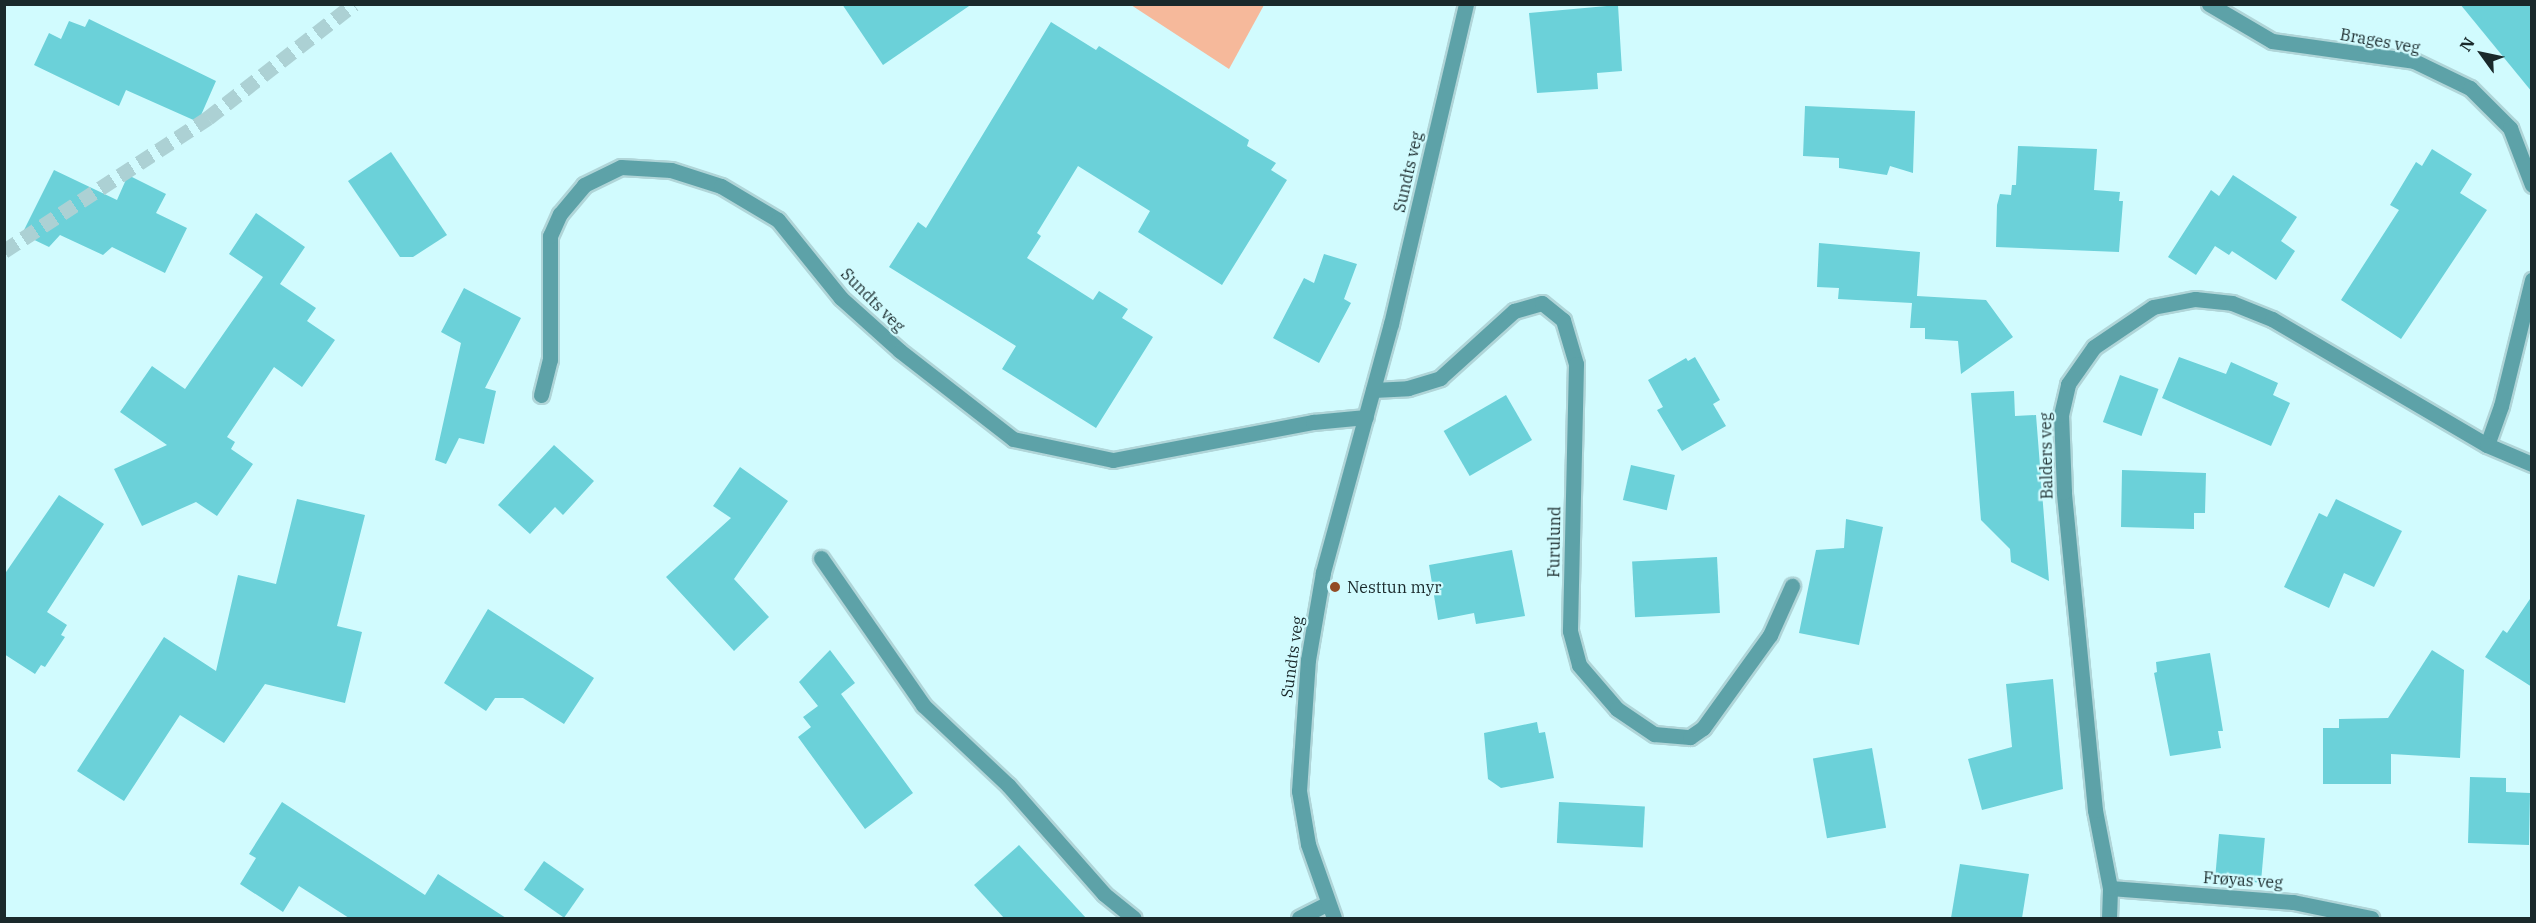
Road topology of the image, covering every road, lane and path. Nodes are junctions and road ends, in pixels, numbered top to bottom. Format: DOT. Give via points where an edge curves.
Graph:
graph roads {
  1 [pos="1466,4"];
  2 [pos="2209,4"];
  3 [pos="2532,185"];
  4 [pos="2532,280"];
  5 [pos="1374,390"];
  6 [pos="541,395"];
  7 [pos="1366,417"];
  8 [pos="2487,445"];
  9 [pos="2532,464"];
  10 [pos="821,558"];
  11 [pos="1792,586"];
  12 [pos="2110,888"];
  13 [pos="1327,904"];
  14 [pos="1134,918"];
  15 [pos="1299,918"];
  16 [pos="1334,918"];
  17 [pos="2109,918"];
  18 [pos="2371,918"];
  1 -- 5 [label="street, Sundts veg"];
  2 -- 3 [label="street, Brages veg" via="2272,41 2414,62 2470,88 2510,128"];
  4 -- 8 [label="street" via="2501,406"];
  5 -- 7 [label="street, Sundts veg"];
  5 -- 11 [label="street, Furulund" via="1408,388 1440,378 1514,311 1542,303 1563,320 1576,364 1570,631 1579,665 1617,709 1654,734 1690,737 1703,728 1770,635"];
  6 -- 7 [label="street, Sundts veg" via="550,360 550,236 560,214 584,185 621,166 671,170 721,186 778,220 842,298 900,351 1013,439 1113,460 1313,422"];
  7 -- 13 [label="street, Sundts veg" via="1323,572 1301,720 1299,791 1308,844"];
  8 -- 9 [label="street, Balders veg"];
  8 -- 12 [label="street, Balders veg" via="2271,319 2232,303 2195,299 2153,307 2094,347 2068,384 2061,415 2064,492 2095,810"];
  10 -- 14 [label="street" via="923,705 1008,785 1104,894"];
  12 -- 17 [label="street, Balders veg"];
  12 -- 18 [label="street, Frøyas veg" via="2294,902"];
  13 -- 15 [label="street"];
  13 -- 16 [label="street, Sundts veg"];
}
